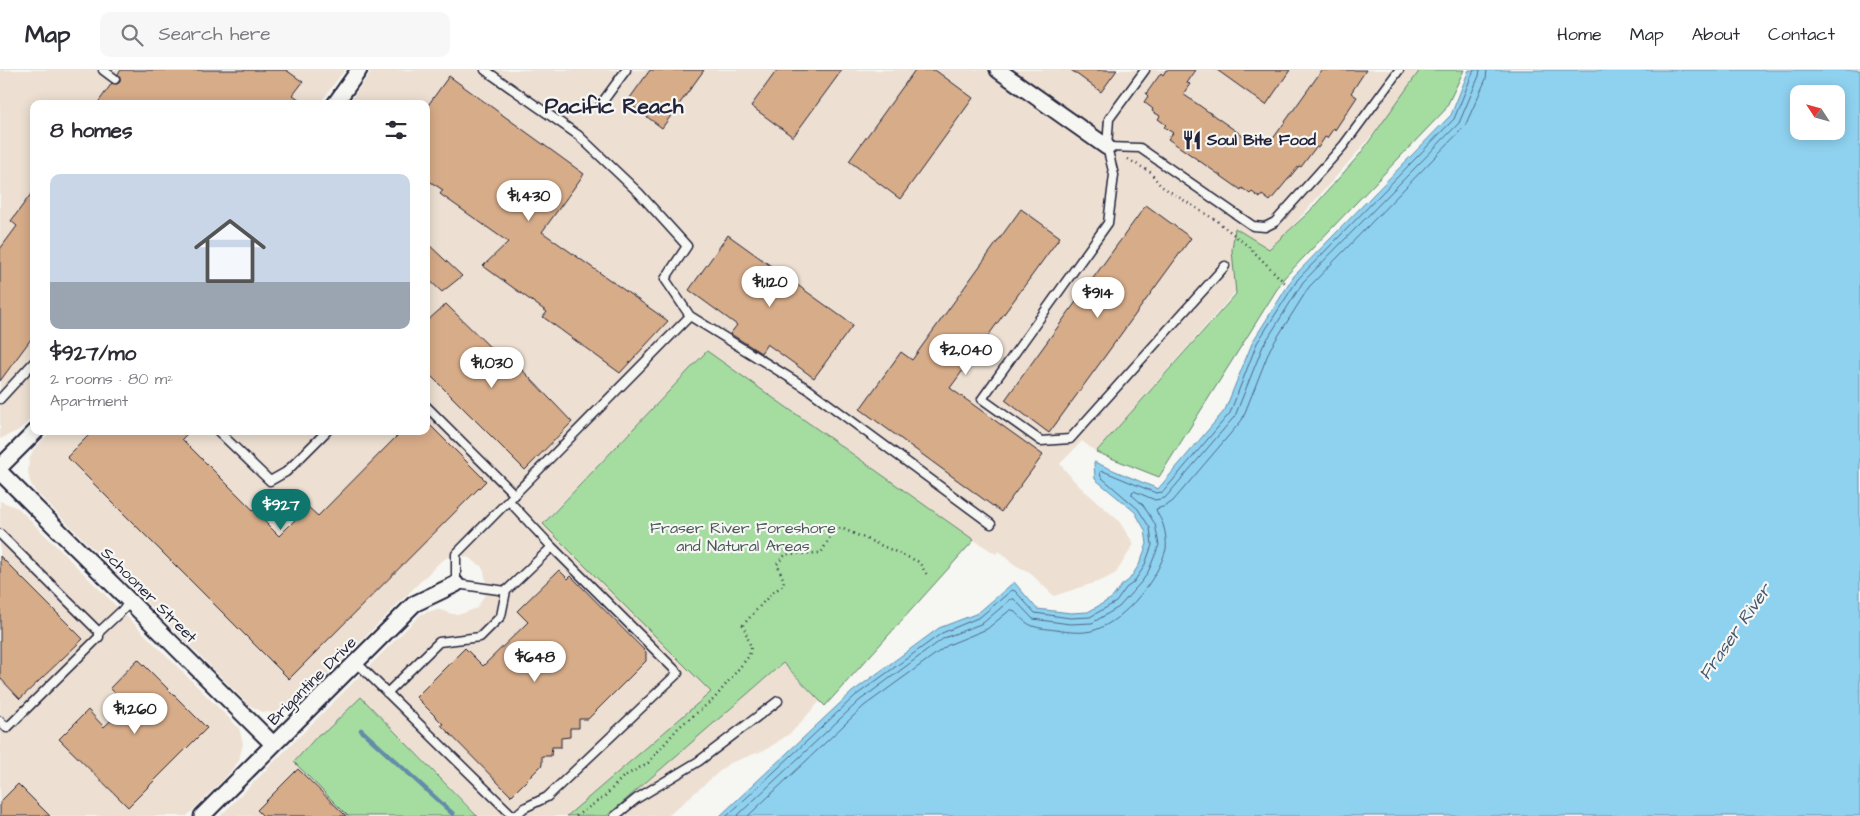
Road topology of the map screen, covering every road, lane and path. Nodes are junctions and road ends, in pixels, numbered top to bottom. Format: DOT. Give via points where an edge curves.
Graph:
graph roads {
  1 [pos="103,70"];
  2 [pos="359,70"];
  3 [pos="485,70"];
  4 [pos="626,70"];
  5 [pos="1145,70"];
  6 [pos="1399,70"];
  7 [pos="1005,72"];
  8 [pos="115,79"];
  9 [pos="338,100"];
  10 [pos="601,104"];
  11 [pos="1107,147"];
  12 [pos="1225,266"];
  13 [pos="1286,284"];
  14 [pos="690,316"];
  15 [pos="30,366"];
  16 [pos="0,399"];
  17 [pos="430,410"];
  18 [pos="32,435"];
  19 [pos="222,435"];
  20 [pos="323,435"];
  21 [pos="0,467"];
  22 [pos="0,472"];
  23 [pos="515,495"];
  24 [pos="509,501"];
  25 [pos="991,524"];
  26 [pos="0,534"];
  27 [pos="552,547"];
  28 [pos="926,575"];
  29 [pos="456,584"];
  30 [pos="506,591"];
  31 [pos="131,602"];
  32 [pos="99,632"];
  33 [pos="356,662"];
  34 [pos="388,693"];
  35 [pos="778,701"];
  36 [pos="0,721"];
  37 [pos="273,744"];
  38 [pos="202,816"];
  39 [pos="514,816"];
  40 [pos="576,816"];
  41 [pos="615,816"];
  1 -- 8 [label="lane"];
  2 -- 9 [label="street"];
  3 -- 14 [label="lane" via="578,135 639,193 687,246 665,279"];
  4 -- 10 [label="lane"];
  5 -- 11 [label="lane" via="1109,119"];
  6 -- 11 [label="lane" via="1343,146 1275,222 1264,227 1253,226 1140,148"];
  7 -- 11 [label="street"];
  11 -- 12 [label="lane" via="1114,174 1108,223 982,399 1041,441 1070,439"];
  11 -- 13 [label="path" via="1150,172 1161,186 1217,221 1249,246"];
  14 -- 23 [label="lane"];
  14 -- 25 [label="lane" via="808,389"];
  15 -- 16 [label="lane"];
  17 -- 23 [label="lane"];
  18 -- 21 [label="street"];
  19 -- 20 [label="lane" via="270,481 286,472"];
  22 -- 31 [label="street, Schooner Street"];
  23 -- 24 [label="lane"];
  24 -- 27 [label="lane"];
  24 -- 29 [label="lane" via="456,554"];
  26 -- 32 [label="lane"];
  27 -- 30 [label="lane"];
  27 -- 39 [label="lane" via="678,674 547,798"];
  28 -- 40 [label="path" via="919,562 842,528 834,530 821,552 786,554 777,564 783,585 743,626 751,647 749,656 714,699 678,727 648,764 623,776 604,797"];
  29 -- 30 [label="lane"];
  29 -- 33 [label="street, Brigantine Drive" via="414,604"];
  30 -- 34 [label="lane" via="501,616 480,637 439,642"];
  31 -- 32 [label="lane"];
  31 -- 37 [label="street, Schooner Street"];
  32 -- 36 [label="lane" via="98,637 7,728"];
  33 -- 34 [label="lane"];
  33 -- 37 [label="street, Brigantine Drive"];
  34 -- 39 [label="lane"];
  35 -- 41 [label="lane" via="699,760"];
  37 -- 38 [label="street, Brigantine Drive"];
}
